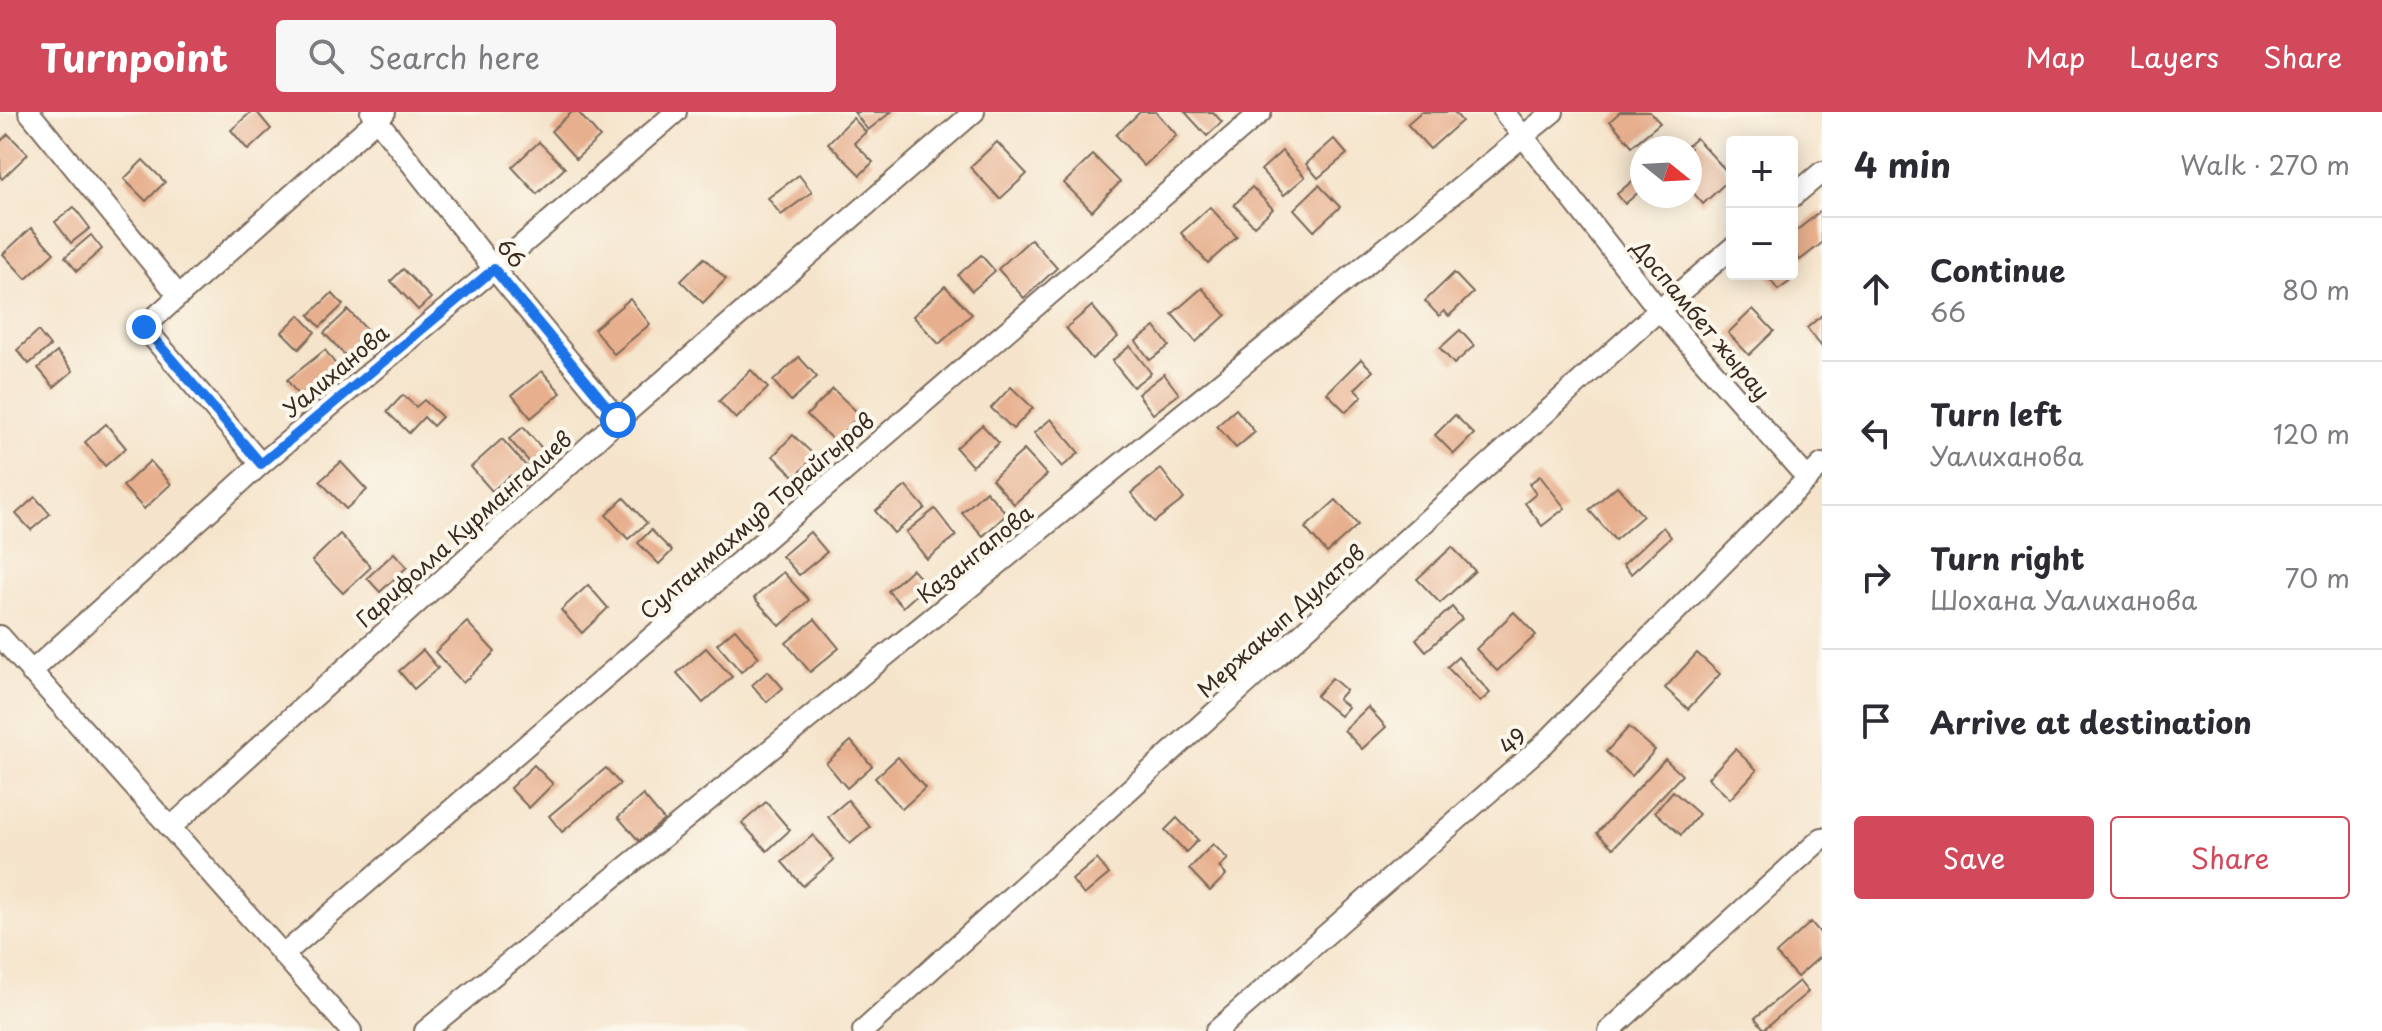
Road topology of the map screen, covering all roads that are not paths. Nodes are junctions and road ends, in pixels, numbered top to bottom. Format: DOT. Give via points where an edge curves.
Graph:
graph roads {
  1 [pos="29,112"];
  2 [pos="676,112"];
  3 [pos="974,112"];
  4 [pos="1261,112"];
  5 [pos="1504,112"];
  6 [pos="1553,112"];
  7 [pos="378,114"];
  8 [pos="1524,136"];
  9 [pos="1822,172"];
  10 [pos="1798,192"];
  11 [pos="1726,253"];
  12 [pos="494,269"];
  13 [pos="179,296"];
  14 [pos="1659,310"];
  15 [pos="618,420"];
  16 [pos="261,464"];
  17 [pos="1815,472"];
  18 [pos="0,636"];
  19 [pos="31,672"];
  20 [pos="170,828"];
  21 [pos="1822,838"];
  22 [pos="283,955"];
  23 [pos="351,1031"];
  24 [pos="425,1031"];
  25 [pos="863,1031"];
  26 [pos="1216,1031"];
  27 [pos="1609,1031"];
  1 -- 13 [label="street"];
  2 -- 12 [label="street, Уалиханова"];
  3 -- 15 [label="street, Гарифолла Курмангалиев"];
  4 -- 22 [label="street, Султанмахмуд Торайгыров"];
  5 -- 8 [label="street, Доспамбет жырау"];
  6 -- 8 [label="street, Казангапова"];
  7 -- 12 [label="street, 66"];
  7 -- 13 [label="street"];
  8 -- 14 [label="street, Доспамбет жырау"];
  8 -- 24 [label="street, Казангапова"];
  9 -- 10 [label="street"];
  11 -- 14 [label="street, Мержакып Дулатов"];
  12 -- 15 [label="street, 66"];
  12 -- 16 [label="street, Уалиханова"];
  13 -- 16 [label="street" via="144,327"];
  14 -- 17 [label="street, Доспамбет жырау"];
  14 -- 25 [label="street, Мержакып Дулатов"];
  15 -- 20 [label="street, Гарифолла Курмангалиев"];
  16 -- 19 [label="street, Уалиханова"];
  17 -- 26 [label="street, 49" via="1544,744"];
  18 -- 19 [label="street"];
  19 -- 20 [label="street"];
  20 -- 22 [label="street"];
  21 -- 27 [label="street"];
  22 -- 23 [label="street"];
}
